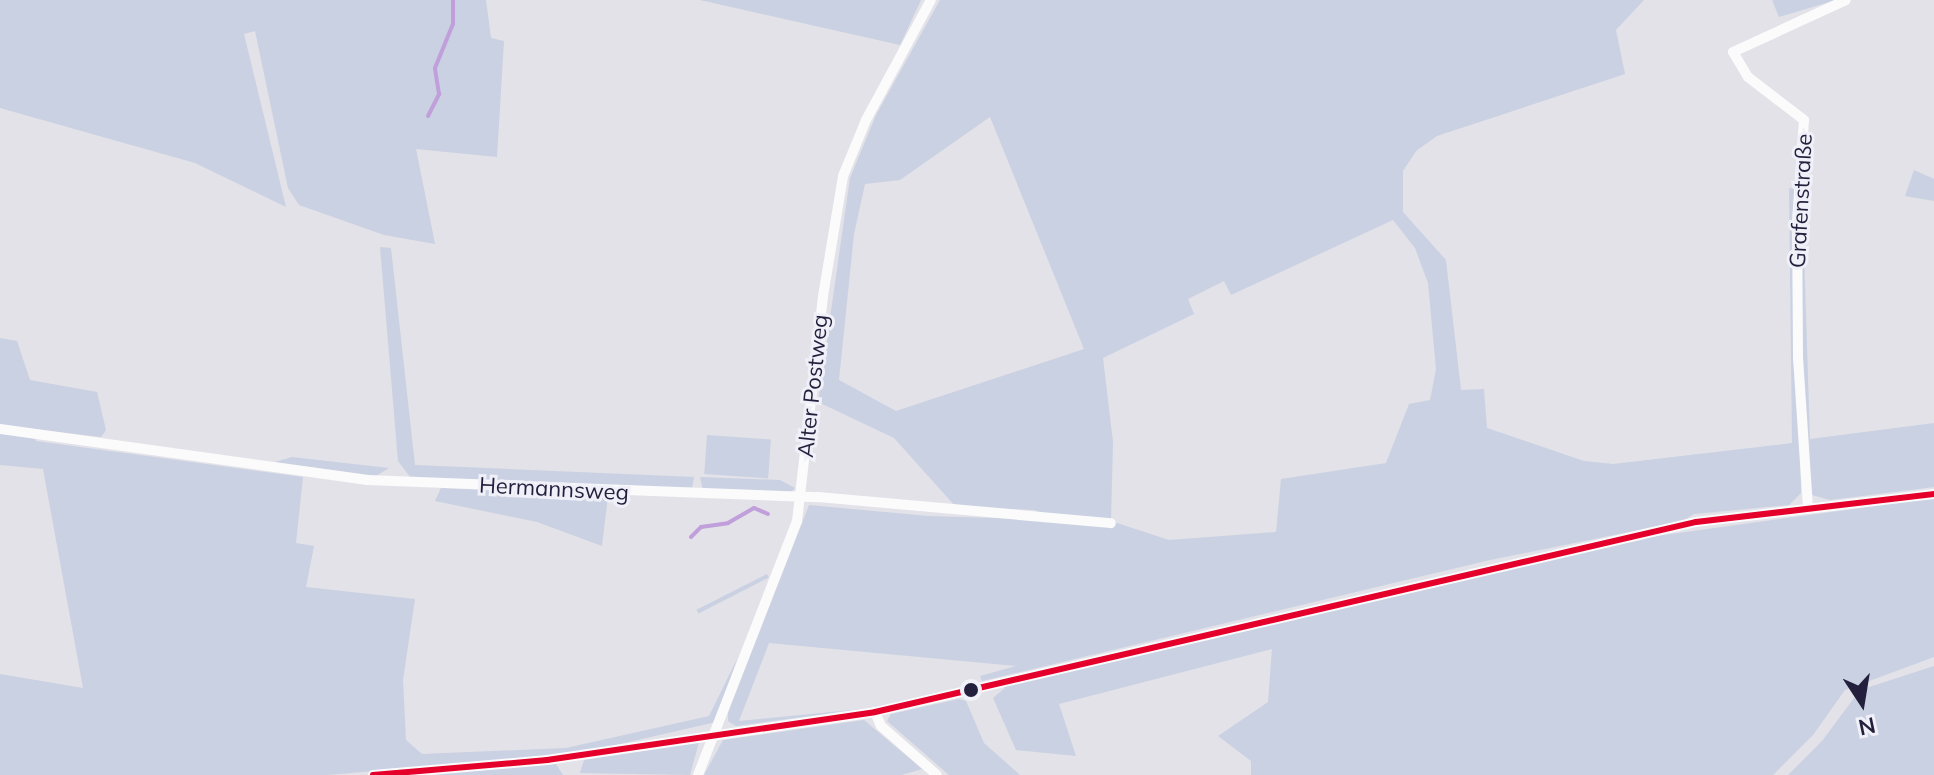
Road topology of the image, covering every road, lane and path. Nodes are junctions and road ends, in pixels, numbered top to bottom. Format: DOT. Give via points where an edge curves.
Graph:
graph roads {
  1 [pos="931,0"];
  2 [pos="1846,0"];
  3 [pos="0,429"];
  4 [pos="1934,494"];
  5 [pos="800,498"];
  6 [pos="1808,508"];
  7 [pos="1111,523"];
  8 [pos="875,712"];
  9 [pos="715,735"];
  10 [pos="373,775"];
  11 [pos="698,775"];
  12 [pos="937,775"];
  1 -- 5 [label="street, Alter Postweg" via="866,120 843,176"];
  2 -- 6 [label="street, Grafenstraße" via="1733,52 1748,77 1804,120 1797,222 1798,341"];
  3 -- 5 [label="street, Hermannsweg" via="367,480"];
  4 -- 6 [label="street"];
  5 -- 7 [label="street, Hermannsweg"];
  5 -- 9 [label="street, Alter Postweg" via="797,521"];
  6 -- 8 [label="street" via="1696,522"];
  8 -- 9 [label="street"];
  8 -- 12 [label="street" via="881,726"];
  9 -- 10 [label="street" via="547,760"];
  9 -- 11 [label="street, Alter Postweg"];
}
